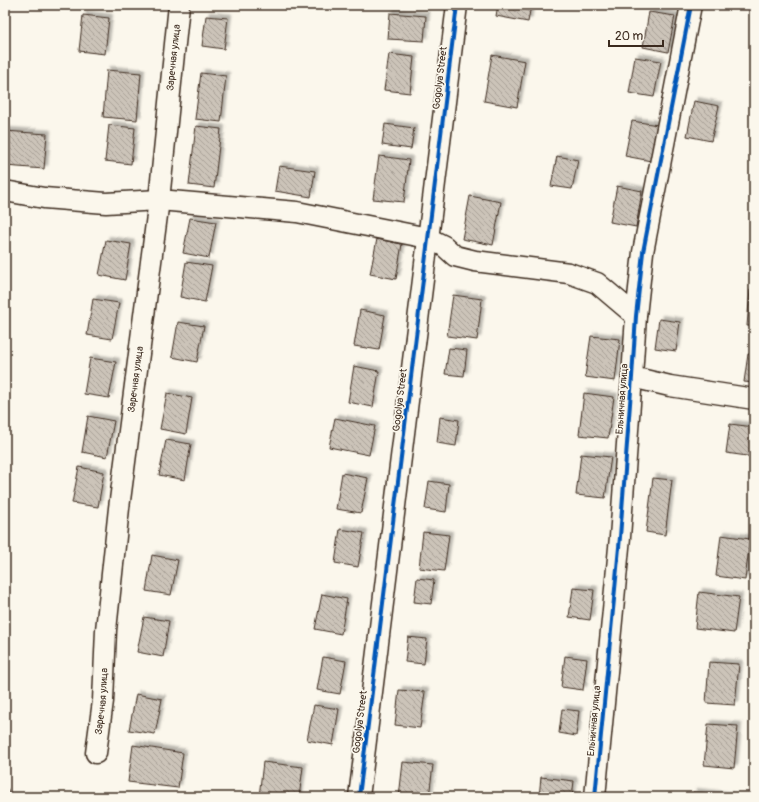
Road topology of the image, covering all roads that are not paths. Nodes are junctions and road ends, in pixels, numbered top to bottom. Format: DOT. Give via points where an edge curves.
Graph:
graph roads {
  1 [pos="179,5"];
  2 [pos="457,5"];
  3 [pos="691,5"];
  4 [pos="5,191"];
  5 [pos="159,200"];
  6 [pos="428,238"];
  7 [pos="636,316"];
  8 [pos="632,377"];
  9 [pos="754,399"];
  10 [pos="96,753"];
  11 [pos="359,797"];
  12 [pos="595,797"];
  1 -- 5 [label="street, Заречная улица"];
  2 -- 6 [label="street, Gogolya Street"];
  3 -- 7 [label="street, Ельничная улица" via="643,252"];
  4 -- 5 [label="street" via="44,198 106,203"];
  5 -- 6 [label="street" via="297,212"];
  5 -- 10 [label="street, Заречная улица" via="119,508 106,630 103,701"];
  6 -- 7 [label="street" via="444,246 455,256 569,273 597,283"];
  6 -- 11 [label="street, Gogolya Street"];
  7 -- 8 [label="street, Ельничная улица"];
  8 -- 9 [label="street" via="670,386"];
  8 -- 12 [label="street, Ельничная улица" via="620,537"];
}
